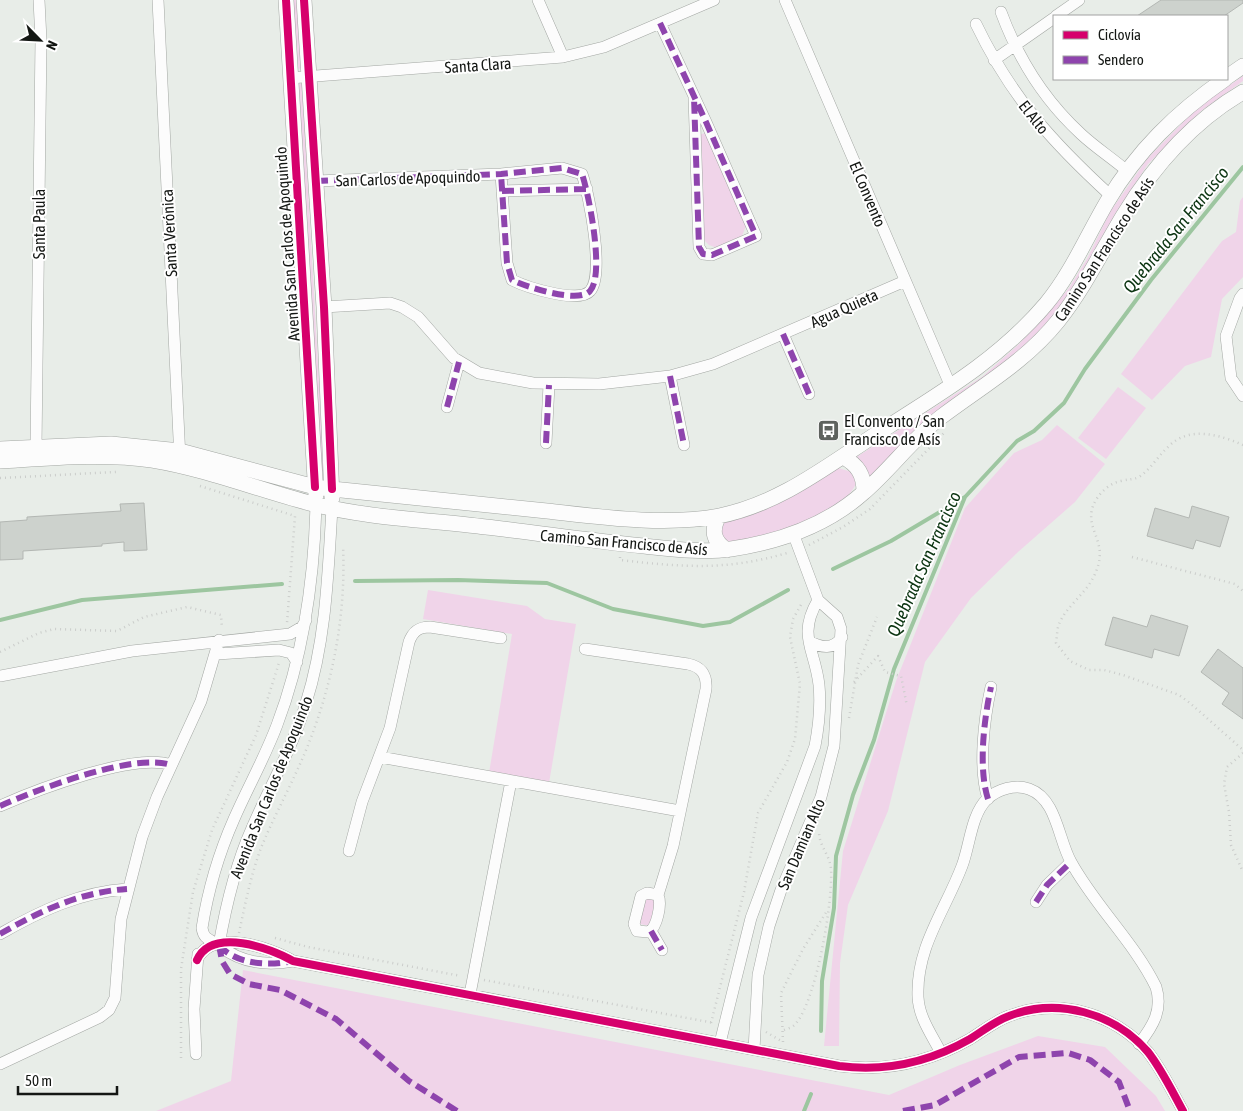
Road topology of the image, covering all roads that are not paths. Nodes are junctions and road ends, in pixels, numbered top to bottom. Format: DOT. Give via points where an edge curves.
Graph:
graph roads {
  1 [pos="39,0"];
  2 [pos="158,0"];
  3 [pos="286,0"];
  4 [pos="304,0"];
  5 [pos="538,0"];
  6 [pos="714,0"];
  7 [pos="785,0"];
  8 [pos="1080,0"];
  9 [pos="1001,12"];
  10 [pos="1058,15"];
  11 [pos="1053,18"];
  12 [pos="660,23"];
  13 [pos="976,24"];
  14 [pos="1015,45"];
  15 [pos="563,57"];
  16 [pos="994,60"];
  17 [pos="1243,66"];
  18 [pos="309,76"];
  19 [pos="1228,77"];
  20 [pos="290,78"];
  21 [pos="1223,80"];
  22 [pos="1243,92"];
  23 [pos="694,97"];
  24 [pos="1127,171"];
  25 [pos="501,174"];
  26 [pos="316,181"];
  27 [pos="587,189"];
  28 [pos="502,191"];
  29 [pos="1111,196"];
  30 [pos="905,281"];
  31 [pos="1243,294"];
  32 [pos="324,307"];
  33 [pos="783,334"];
  34 [pos="458,362"];
  35 [pos="670,376"];
  36 [pos="549,385"];
  37 [pos="950,387"];
  38 [pos="808,394"];
  39 [pos="1243,396"];
  40 [pos="447,407"];
  41 [pos="546,443"];
  42 [pos="684,445"];
  43 [pos="36,447"];
  44 [pos="0,449"];
  45 [pos="843,457"];
  46 [pos="180,458"];
  47 [pos="0,461"];
  48 [pos="315,487"];
  49 [pos="332,489"];
  50 [pos="864,492"];
  51 [pos="316,505"];
  52 [pos="332,508"];
  53 [pos="559,512"];
  54 [pos="719,516"];
  55 [pos="793,533"];
  56 [pos="559,536"];
  57 [pos="727,550"];
  58 [pos="818,600"];
  59 [pos="308,618"];
  60 [pos="842,637"];
  61 [pos="501,638"];
  62 [pos="219,640"];
  63 [pos="809,642"];
  64 [pos="585,649"];
  65 [pos="216,654"];
  66 [pos="297,662"];
  67 [pos="0,676"];
  68 [pos="991,687"];
  69 [pos="380,758"];
  70 [pos="171,765"];
  71 [pos="511,781"];
  72 [pos="988,799"];
  73 [pos="0,806"];
  74 [pos="680,811"];
  75 [pos="349,851"];
  76 [pos="1071,862"];
  77 [pos="127,889"];
  78 [pos="658,894"];
  79 [pos="1036,902"];
  80 [pos="202,928"];
  81 [pos="651,932"];
  82 [pos="0,934"];
  83 [pos="219,945"];
  84 [pos="662,950"];
  85 [pos="197,960"];
  86 [pos="470,994"];
  87 [pos="720,1043"];
  88 [pos="1139,1044"];
  89 [pos="754,1050"];
  90 [pos="941,1053"];
  91 [pos="196,1054"];
  92 [pos="0,1064"];
  93 [pos="1183,1111"];
  1 -- 43 [label="street, Santa Paula"];
  2 -- 46 [label="street, Santa Verónica"];
  3 -- 20 [label="main road, Avenida San Carlos de Apoquindo"];
  4 -- 18 [label="main road, Avenida San Carlos de Apoquindo"];
  5 -- 15 [label="street"];
  6 -- 12 [label="street, Santa Clara"];
  7 -- 30 [label="street, El Convento"];
  8 -- 10 [label="street"];
  9 -- 14 [label="street, El Alto"];
  11 -- 14 [label="street"];
  12 -- 15 [label="street, Santa Clara" via="604,47"];
  12 -- 23 [label="street"];
  13 -- 16 [label="street, El Alto"];
  14 -- 16 [label="street"];
  14 -- 24 [label="street, El Alto" via="1037,84 1065,119"];
  15 -- 18 [label="street, Santa Clara"];
  16 -- 29 [label="street, El Alto" via="1038,123 1077,166"];
  17 -- 19 [label="main road, Camino San Francisco de Asís"];
  18 -- 20 [label="street, Santa Clara"];
  18 -- 26 [label="main road, Avenida San Carlos de Apoquindo"];
  20 -- 48 [label="main road, Avenida San Carlos de Apoquindo"];
  21 -- 24 [label="main road, Camino San Francisco de Asís" via="1165,126"];
  22 -- 50 [label="main road, Camino San Francisco de Asís" via="1205,118 1147,181 1077,296 1050,330 1020,361 939,419"];
  23 -- 23 [label="street" via="699,247 703,254 712,255 756,236"];
  24 -- 29 [label="main road, Camino San Francisco de Asís"];
  25 -- 26 [label="street, San Carlos de Apoquindo"];
  25 -- 27 [label="street, San Carlos de Apoquindo" via="572,169 582,174"];
  25 -- 28 [label="street, San Carlos de Apoquindo"];
  26 -- 32 [label="main road, Avenida San Carlos de Apoquindo"];
  27 -- 28 [label="street, San Carlos de Apoquindo"];
  27 -- 28 [label="street, San Carlos de Apoquindo" via="593,215 596,279 587,294 562,295 524,287 512,280 507,263"];
  29 -- 37 [label="main road, Camino San Francisco de Asís" via="1056,291 1006,346"];
  30 -- 33 [label="street, Agua Quieta"];
  30 -- 37 [label="street, El Convento"];
  31 -- 39 [label="street" via="1226,336 1231,378"];
  32 -- 34 [label="street, Agua Quieta" via="382,303 402,307 418,317"];
  32 -- 49 [label="main road, Avenida San Carlos de Apoquindo"];
  33 -- 35 [label="street, Agua Quieta" via="713,364"];
  33 -- 38 [label="street"];
  34 -- 36 [label="street, Agua Quieta" via="495,377"];
  34 -- 40 [label="street"];
  35 -- 36 [label="street, Agua Quieta" via="598,384"];
  35 -- 42 [label="street"];
  36 -- 41 [label="street"];
  37 -- 45 [label="main road, Camino San Francisco de Asís"];
  43 -- 44 [label="main road, Camino San Francisco de Asís"];
  43 -- 46 [label="main road, Camino San Francisco de Asís" via="111,444"];
  45 -- 50 [label="main road" via="860,471"];
  45 -- 54 [label="main road, Camino San Francisco de Asís" via="777,496"];
  46 -- 47 [label="main road, Camino San Francisco de Asís" via="110,456"];
  46 -- 48 [label="main road, Camino San Francisco de Asís"];
  46 -- 51 [label="main road, Camino San Francisco de Asís"];
  48 -- 49 [label="main road, Camino San Francisco de Asís"];
  48 -- 51 [label="main road, Avenida San Carlos de Apoquindo"];
  49 -- 52 [label="main road, Avenida San Carlos de Apoquindo"];
  49 -- 53 [label="main road, Camino San Francisco de Asís"];
  50 -- 55 [label="main road, Camino San Francisco de Asís" via="831,515"];
  51 -- 52 [label="main road, Camino San Francisco de Asís"];
  51 -- 59 [label="street, Avenida San Carlos de Apoquindo"];
  52 -- 56 [label="main road, Camino San Francisco de Asís"];
  52 -- 83 [label="street, Avenida San Carlos de Apoquindo" via="326,606 316,668 295,734 239,862"];
  53 -- 54 [label="main road, Camino San Francisco de Asís" via="667,520"];
  53 -- 56 [label="main road"];
  54 -- 57 [label="main road" via="714,524 714,535"];
  55 -- 57 [label="main road, Camino San Francisco de Asís"];
  55 -- 58 [label="street, San Damian Alto"];
  56 -- 57 [label="main road, Camino San Francisco de Asís" via="668,548"];
  58 -- 60 [label="street, San Damian Alto" via="837,617"];
  58 -- 63 [label="street, San Damian Alto" via="808,624"];
  59 -- 62 [label="street" via="297,631 285,634"];
  59 -- 66 [label="street, Avenida San Carlos de Apoquindo"];
  60 -- 63 [label="street" via="837,644 828,647"];
  60 -- 89 [label="street, San Damian Alto" via="831,761 821,797 769,926 758,975"];
  61 -- 69 [label="street" via="430,627 416,630 409,642 396,706"];
  62 -- 65 [label="street"];
  62 -- 67 [label="street" via="91,657"];
  63 -- 87 [label="street, San Damian Alto" via="820,700 815,746 751,918"];
  64 -- 74 [label="street" via="688,664 700,668 705,675 706,689"];
  65 -- 66 [label="street" via="282,650 291,653"];
  65 -- 70 [label="street" via="194,718"];
  66 -- 80 [label="street, Avenida San Carlos de Apoquindo" via="272,739 238,809 220,856"];
  68 -- 72 [label="street" via="984,747 984,783"];
  69 -- 71 [label="street"];
  69 -- 75 [label="street" via="362,802"];
  70 -- 73 [label="street" via="148,762 94,773 42,788"];
  70 -- 77 [label="street" via="142,837"];
  71 -- 74 [label="street"];
  71 -- 86 [label="street"];
  72 -- 76 [label="street" via="998,791 1018,787 1040,795 1051,810"];
  72 -- 90 [label="street" via="976,817 962,866 930,932 920,965 919,1006"];
  74 -- 78 [label="street"];
  76 -- 79 [label="street" via="1047,885"];
  76 -- 88 [label="street" via="1156,987 1158,1010 1150,1030"];
  77 -- 82 [label="street" via="55,905"];
  77 -- 92 [label="street" via="118,941 115,998 109,1010"];
  78 -- 81 [label="street" via="660,903"];
  78 -- 81 [label="street" via="641,896 634,924 640,932"];
  80 -- 83 [label="street" via="206,939"];
  80 -- 85 [label="street, Avenida San Carlos de Apoquindo"];
  81 -- 84 [label="street"];
  83 -- 85 [label="street" via="205,948"];
  83 -- 86 [label="street" via="237,943 265,948 293,962"];
  85 -- 91 [label="street, Avenida San Carlos de Apoquindo"];
  86 -- 87 [label="street"];
  87 -- 89 [label="street"];
  88 -- 90 [label="street" via="1101,1018 1070,1009 1041,1008 1007,1017"];
  88 -- 93 [label="street" via="1155,1062"];
  89 -- 90 [label="street" via="865,1068 896,1067"];
}
